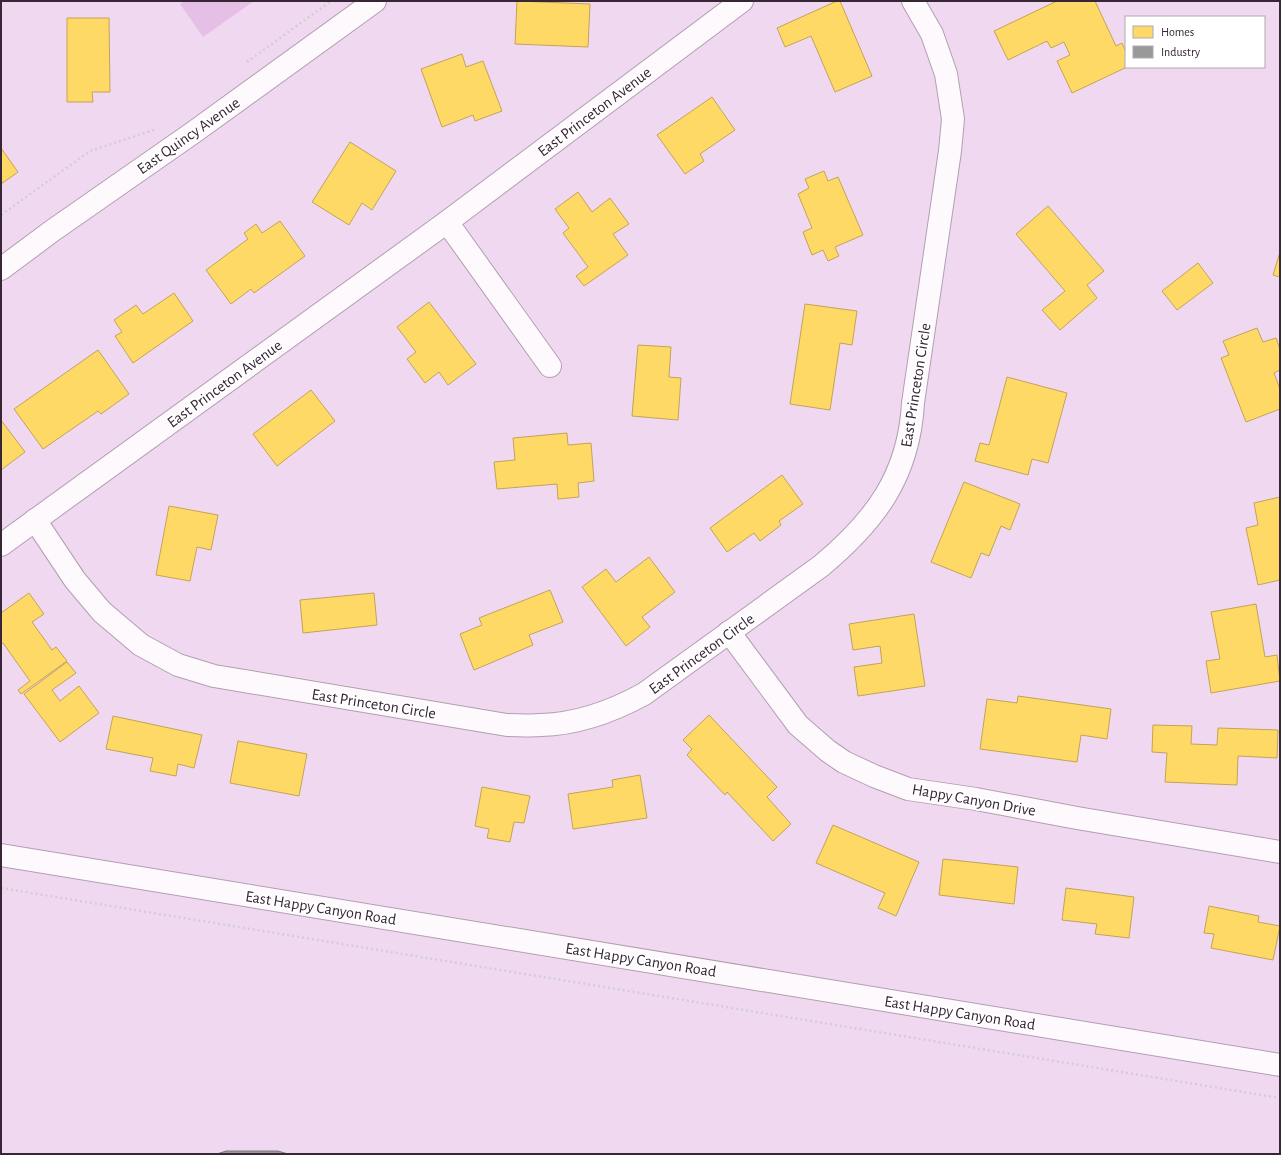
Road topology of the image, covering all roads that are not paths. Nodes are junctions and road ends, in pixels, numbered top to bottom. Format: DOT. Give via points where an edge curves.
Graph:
graph roads {
  1 [pos="375,1"];
  2 [pos="742,1"];
  3 [pos="913,1"];
  4 [pos="447,222"];
  5 [pos="1,269"];
  6 [pos="550,366"];
  7 [pos="35,520"];
  8 [pos="1,545"];
  9 [pos="729,632"];
  10 [pos="1280,852"];
  11 [pos="1,855"];
  12 [pos="1280,1065"];
  1 -- 5 [label="street, East Quincy Avenue"];
  2 -- 4 [label="street, East Princeton Avenue"];
  3 -- 9 [label="street, East Princeton Circle" via="932,34 946,74 952,119 950,151 913,403 912,425 902,460 888,492 874,513 843,547 821,566"];
  4 -- 6 [label="street"];
  4 -- 7 [label="street, East Princeton Avenue"];
  7 -- 8 [label="street, East Princeton Avenue"];
  7 -- 9 [label="street, East Princeton Circle" via="75,580 102,612 141,645 178,665 214,676 507,725 560,723 602,713 628,703"];
  9 -- 10 [label="street, Happy Canyon Drive" via="798,725 844,762 874,776 908,789"];
  11 -- 12 [label="street, East Happy Canyon Road"];
}
